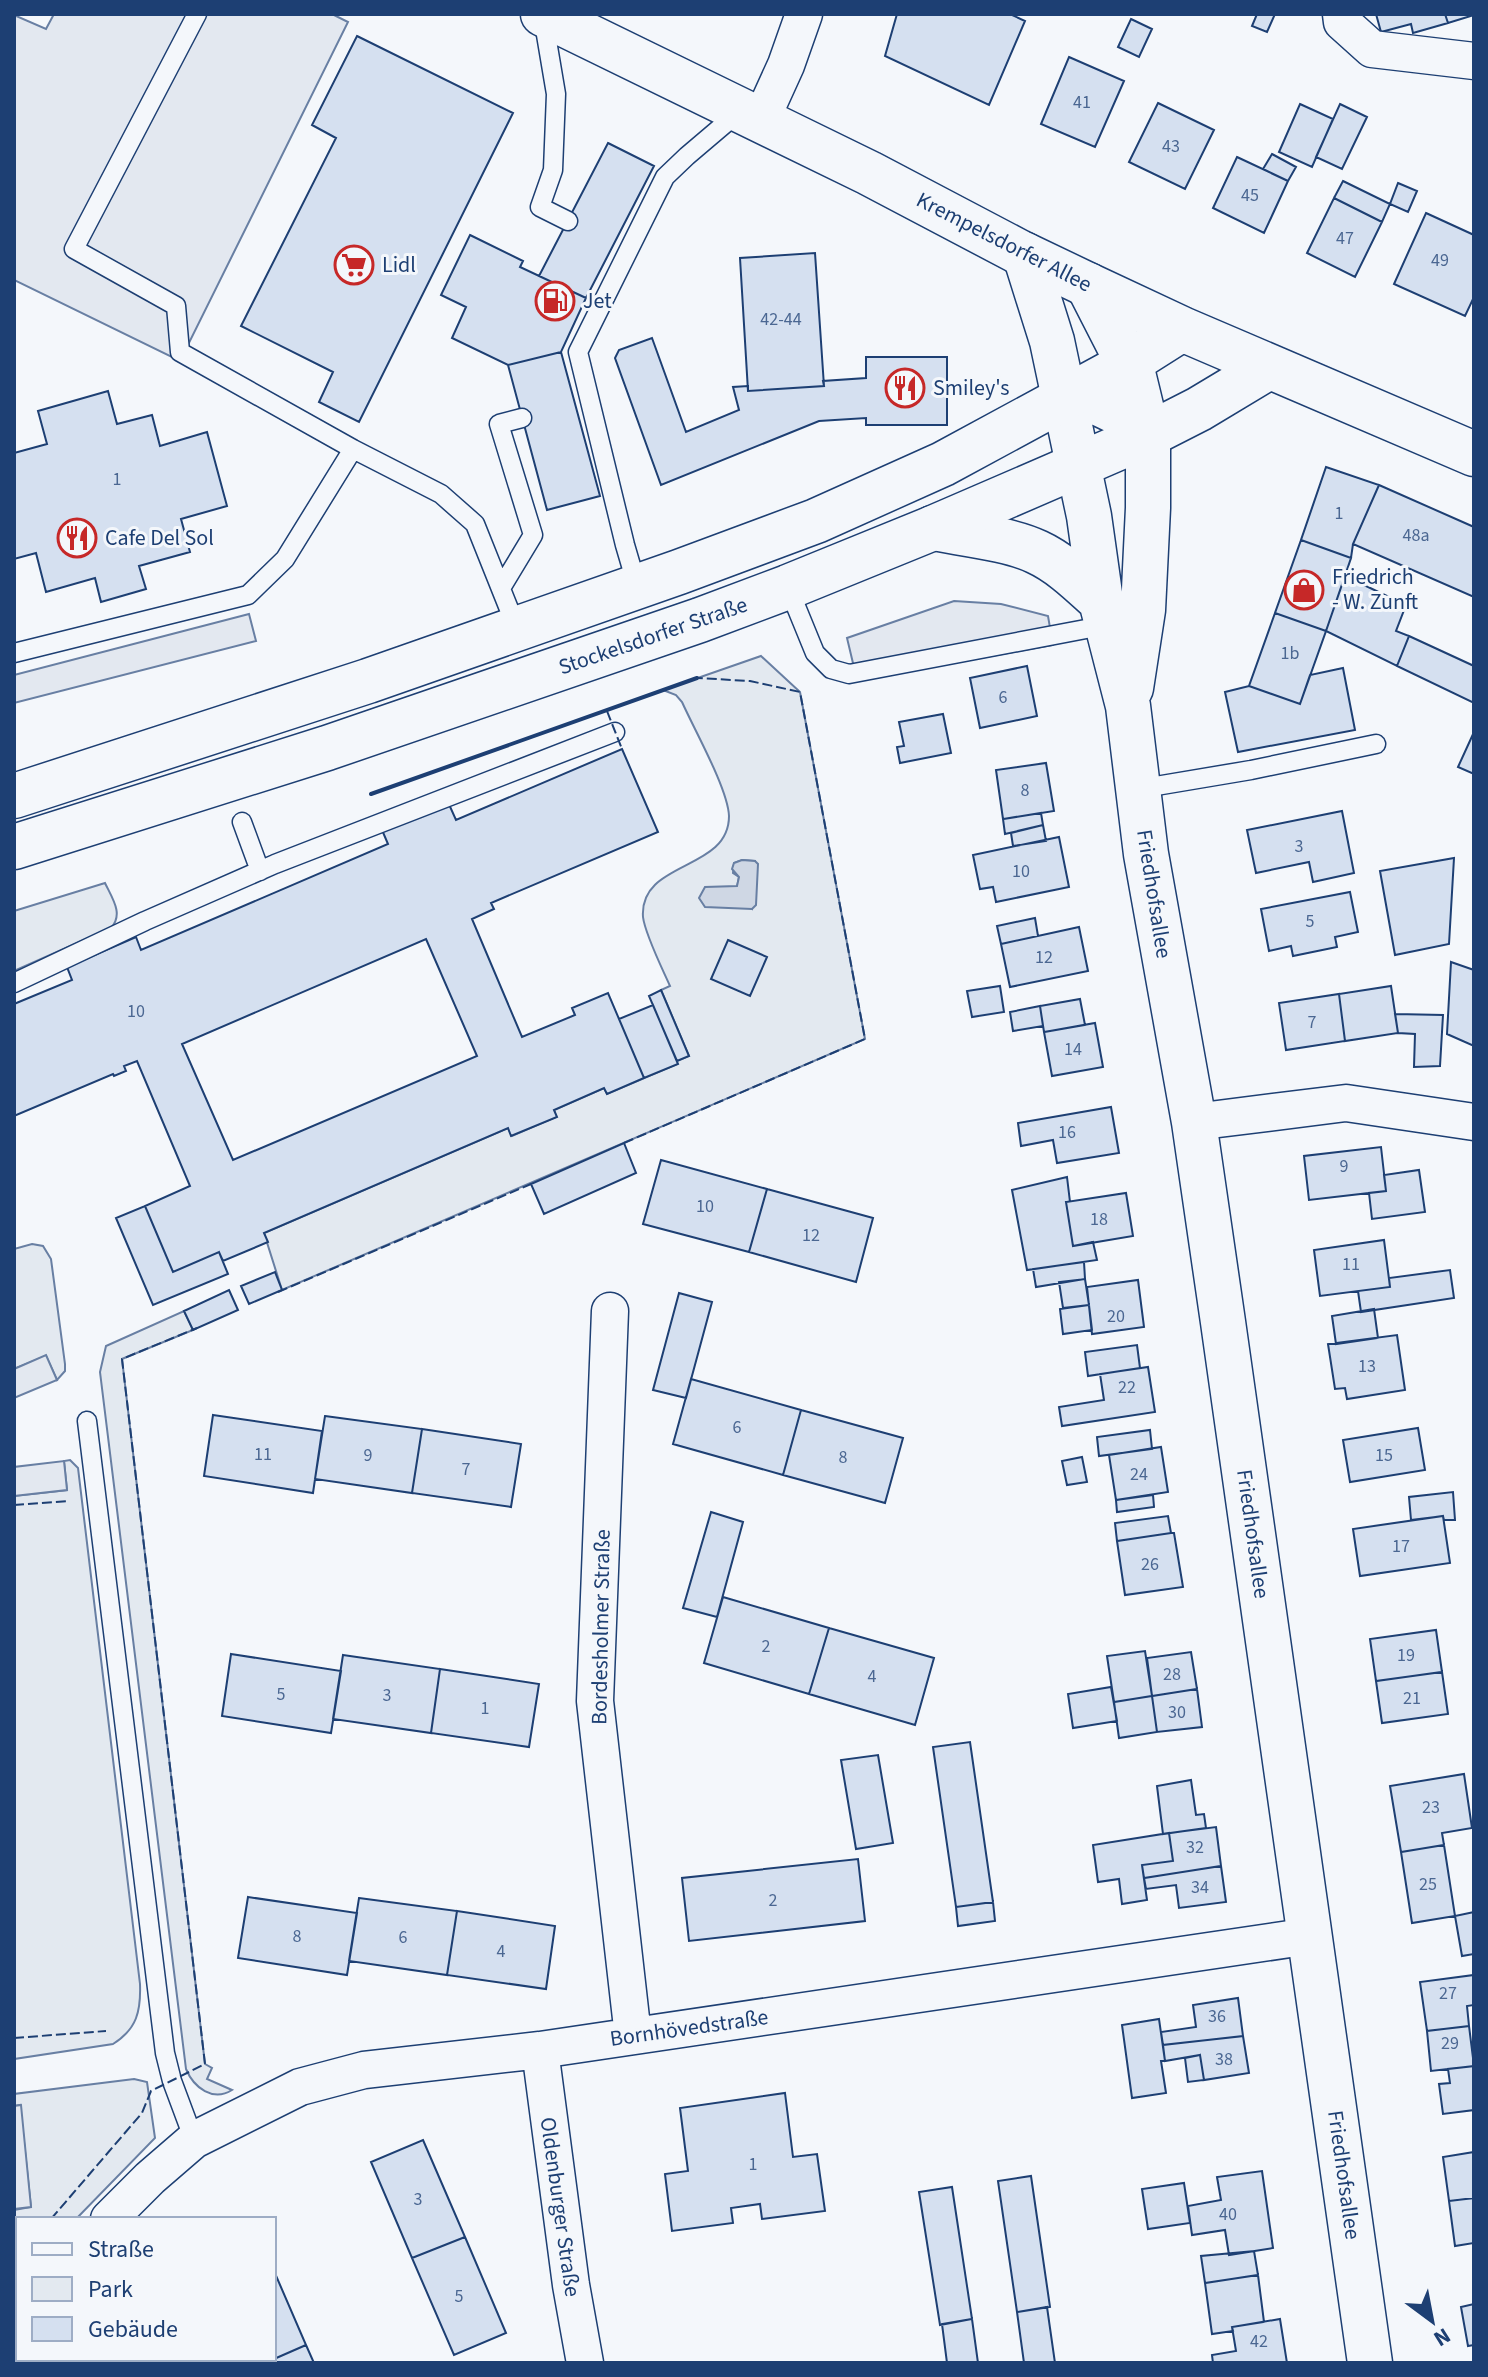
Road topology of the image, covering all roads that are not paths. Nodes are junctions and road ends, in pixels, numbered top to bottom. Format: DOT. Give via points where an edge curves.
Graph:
graph roads {
  1 [pos="197,14"];
  2 [pos="542,14"];
  3 [pos="804,14"];
  4 [pos="1341,14"];
  5 [pos="1474,61"];
  6 [pos="751,115"];
  7 [pos="568,221"];
  8 [pos="1025,255"];
  9 [pos="1088,285"];
  10 [pos="1182,329"];
  11 [pos="1128,363"];
  12 [pos="1269,367"];
  13 [pos="1064,399"];
  14 [pos="522,418"];
  15 [pos="1148,435"];
  16 [pos="353,449"];
  17 [pos="1474,454"];
  18 [pos="1079,466"];
  19 [pos="933,528"];
  20 [pos="637,586"];
  21 [pos="788,587"];
  22 [pos="501,588"];
  23 [pos="1104,613"];
  24 [pos="517,629"];
  25 [pos="14,653"];
  26 [pos="1128,706"];
  27 [pos="615,732"];
  28 [pos="1376,744"];
  29 [pos="1138,789"];
  30 [pos="14,796"];
  31 [pos="242,822"];
  32 [pos="14,847"];
  33 [pos="260,871"];
  34 [pos="14,983"];
  35 [pos="1194,1122"];
  36 [pos="1474,1122"];
  37 [pos="610,1311"];
  38 [pos="87,1421"];
  39 [pos="1310,1936"];
  40 [pos="633,2036"];
  41 [pos="540,2050"];
  42 [pos="194,2140"];
  43 [pos="111,2217"];
  44 [pos="585,2363"];
  45 [pos="1370,2363"];
  1 -- 16 [label="lane" via="74,249 176,306 180,352"];
  2 -- 6 [label="main road, Krempelsdorfer Allee"];
  2 -- 7 [label="lane" via="556,94 553,170 540,207"];
  3 -- 6 [label="street" via="786,65"];
  4 -- 5 [label="street" via="1342,22 1372,49"];
  6 -- 8 [label="main road, Krempelsdorfer Allee"];
  6 -- 20 [label="lane" via="687,156 665,177 621,247 578,352 582,401"];
  8 -- 9 [label="main road, Krempelsdorfer Allee"];
  8 -- 13 [label="main road, Friedhofsallee"];
  9 -- 10 [label="main road, Krempelsdorfer Allee"];
  9 -- 11 [label="main road, Friedhofsallee"];
  10 -- 11 [label="main road"];
  10 -- 12 [label="main road, Krempelsdorfer Allee"];
  11 -- 13 [label="main road"];
  11 -- 15 [label="main road, Friedhofsallee"];
  12 -- 15 [label="main road, Stockelsdorfer Straße"];
  12 -- 17 [label="main road, Krempelsdorfer Allee"];
  13 -- 15 [label="main road" via="1098,403"];
  13 -- 18 [label="main road, Friedhofsallee"];
  13 -- 20 [label="main road" via="943,464 816,521"];
  14 -- 22 [label="lane" via="499,424 533,535"];
  15 -- 18 [label="main road, Stockelsdorfer Straße"];
  15 -- 26 [label="main road, Friedhofsallee" via="1143,610"];
  16 -- 22 [label="lane" via="441,494 475,524"];
  16 -- 25 [label="lane" via="285,559 248,595"];
  18 -- 19 [label="main road, Stockelsdorfer Straße"];
  18 -- 23 [label="main road, Friedhofsallee"];
  19 -- 21 [label="main road, Stockelsdorfer Straße"];
  19 -- 23 [label="main road" via="1036,551 1070,573"];
  20 -- 24 [label="main road"];
  21 -- 23 [label="lane" via="815,653 831,669 849,674"];
  21 -- 32 [label="main road, Stockelsdorfer Straße" via="342,743"];
  22 -- 24 [label="lane"];
  23 -- 26 [label="main road, Friedhofsallee"];
  24 -- 30 [label="main road"];
  26 -- 29 [label="main road, Friedhofsallee"];
  27 -- 33 [label="lane"];
  28 -- 29 [label="lane"];
  29 -- 35 [label="main road, Friedhofsallee"];
  31 -- 33 [label="lane"];
  33 -- 34 [label="lane"];
  35 -- 36 [label="street" via="1346,1103"];
  35 -- 39 [label="main road, Friedhofsallee"];
  37 -- 40 [label="street, Bordesholmer Straße" via="595,1701"];
  38 -- 42 [label="lane" via="165,2053"];
  39 -- 40 [label="street, Bornhövedstraße"];
  39 -- 45 [label="main road, Friedhofsallee"];
  40 -- 41 [label="street, Bornhövedstraße"];
  41 -- 42 [label="street, Bornhövedstraße" via="364,2070 300,2087"];
  41 -- 44 [label="street, Oldenburger Straße"];
  42 -- 43 [label="street, Bornhövedstraße"];
}
